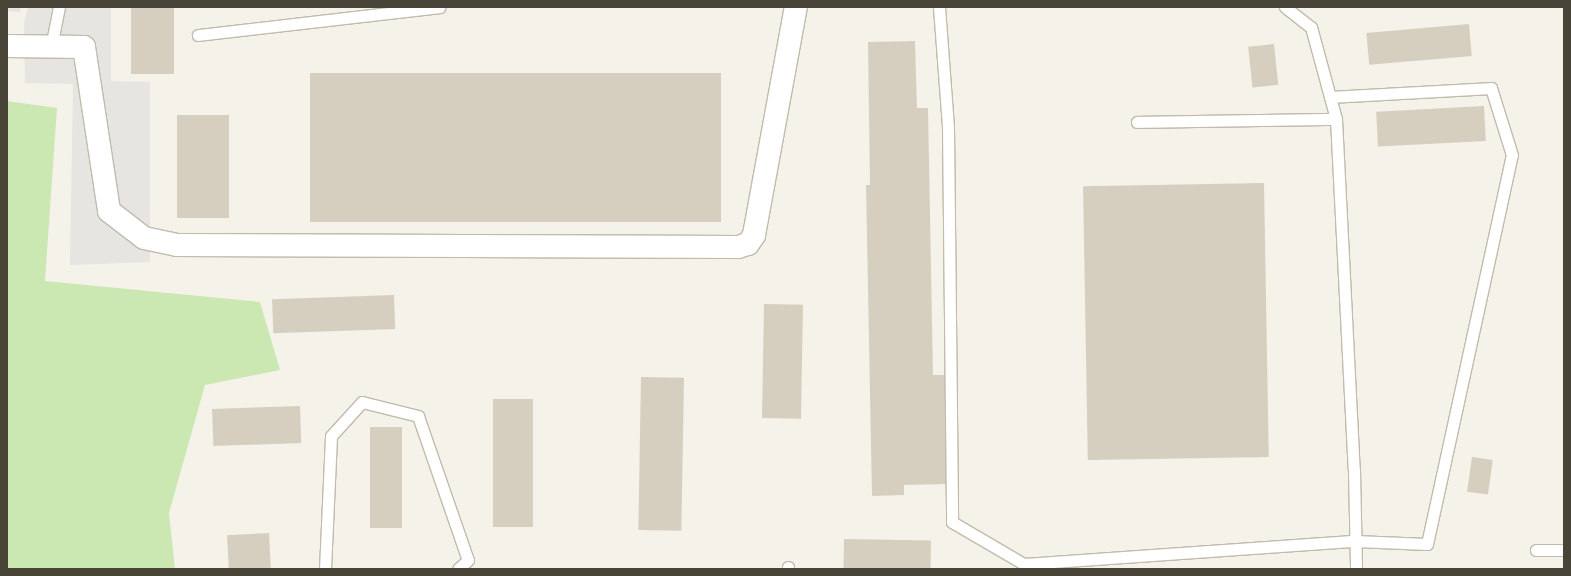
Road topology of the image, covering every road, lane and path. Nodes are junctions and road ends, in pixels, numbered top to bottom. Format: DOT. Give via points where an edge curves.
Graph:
graph roads {
  1 [pos="59,7"];
  2 [pos="439,7"];
  3 [pos="796,7"];
  4 [pos="939,7"];
  5 [pos="1285,7"];
  6 [pos="198,34"];
  7 [pos="7,46"];
  8 [pos="51,47"];
  9 [pos="1330,97"];
  10 [pos="1336,119"];
  11 [pos="1137,122"];
  12 [pos="1355,541"];
  13 [pos="1536,550"];
  14 [pos="1564,550"];
  15 [pos="1024,566"];
  16 [pos="325,569"];
  17 [pos="458,569"];
  18 [pos="1356,569"];
  1 -- 8 [label="lane"];
  2 -- 6 [label="lane"];
  3 -- 8 [label="street" via="754,235 748,244 738,248 177,245 144,238 109,211 84,48"];
  4 -- 15 [label="lane" via="948,127 952,522"];
  5 -- 9 [label="lane" via="1311,26"];
  7 -- 8 [label="street"];
  9 -- 10 [label="lane"];
  9 -- 12 [label="lane" via="1491,88 1512,155 1428,544"];
  10 -- 11 [label="lane"];
  10 -- 12 [label="lane" via="1354,470"];
  12 -- 15 [label="lane"];
  12 -- 18 [label="lane"];
  13 -- 14 [label="lane"];
  16 -- 17 [label="lane" via="331,436 362,402 418,416 468,560"];
}
